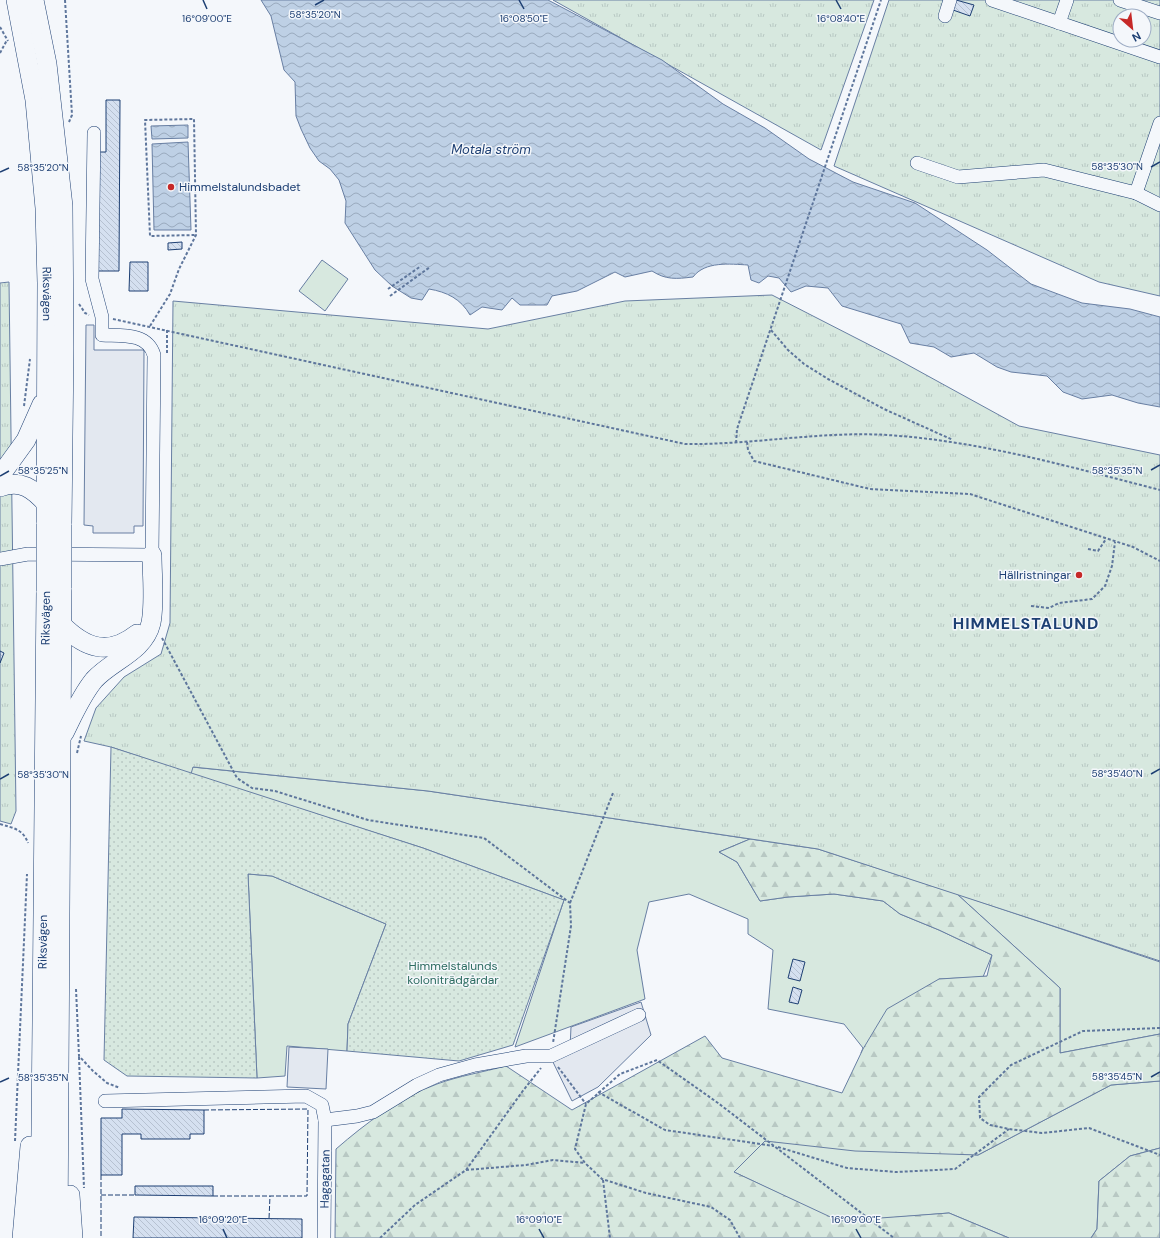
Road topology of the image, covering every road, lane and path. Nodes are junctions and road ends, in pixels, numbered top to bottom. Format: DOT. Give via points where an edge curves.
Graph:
graph roads {
  1 [pos="16,0"];
  2 [pos="34,0"];
  3 [pos="65,0"];
  4 [pos="881,0"];
  5 [pos="950,0"];
  6 [pos="992,0"];
  7 [pos="1067,0"];
  8 [pos="1120,0"];
  9 [pos="1160,13"];
  10 [pos="944,16"];
  11 [pos="1059,22"];
  12 [pos="0,27"];
  13 [pos="7,30"];
  14 [pos="7,40"];
  15 [pos="0,53"];
  16 [pos="1160,57"];
  17 [pos="1160,123"];
  18 [pos="68,125"];
  19 [pos="94,133"];
  20 [pos="917,163"];
  21 [pos="1136,193"];
  22 [pos="1160,205"];
  23 [pos="196,235"];
  24 [pos="421,266"];
  25 [pos="430,267"];
  26 [pos="388,289"];
  27 [pos="390,296"];
  28 [pos="150,326"];
  29 [pos="167,330"];
  30 [pos="771,330"];
  31 [pos="31,352"];
  32 [pos="46,395"];
  33 [pos="23,407"];
  34 [pos="747,442"];
  35 [pos="955,442"];
  36 [pos="736,443"];
  37 [pos="0,476"];
  38 [pos="0,487"];
  39 [pos="1160,490"];
  40 [pos="46,503"];
  41 [pos="54,524"];
  42 [pos="1106,539"];
  43 [pos="1116,542"];
  44 [pos="1088,549"];
  45 [pos="152,555"];
  46 [pos="0,559"];
  47 [pos="1160,562"];
  48 [pos="54,589"];
  49 [pos="1031,606"];
  50 [pos="152,611"];
  51 [pos="62,625"];
  52 [pos="158,641"];
  53 [pos="83,729"];
  54 [pos="62,738"];
  55 [pos="76,759"];
  56 [pos="613,793"];
  57 [pos="0,824"];
  58 [pos="28,845"];
  59 [pos="27,872"];
  60 [pos="570,903"];
  61 [pos="76,987"];
  62 [pos="639,1015"];
  63 [pos="59,1018"];
  64 [pos="1160,1028"];
  65 [pos="41,1053"];
  66 [pos="79,1056"];
  67 [pos="551,1056"];
  68 [pos="124,1089"];
  69 [pos="598,1092"];
  70 [pos="105,1101"];
  71 [pos="586,1104"];
  72 [pos="326,1120"];
  73 [pos="1009,1129"];
  74 [pos="15,1143"];
  75 [pos="776,1147"];
  76 [pos="1160,1155"];
  77 [pos="585,1163"];
  78 [pos="466,1170"];
  79 [pos="603,1180"];
  80 [pos="84,1190"];
  81 [pos="22,1238"];
  82 [pos="40,1238"];
  83 [pos="58,1238"];
  84 [pos="73,1238"];
  85 [pos="324,1238"];
  86 [pos="380,1238"];
  87 [pos="610,1238"];
  88 [pos="740,1238"];
  89 [pos="894,1238"];
  1 -- 32 [label="highway, Riksvägen" via="35,100 43,178 47,283"];
  2 -- 41 [label="highway, Riksvägen" via="47,64 63,206 64,348"];
  3 -- 18 [label="path" via="72,115"];
  4 -- 30 [label="path"];
  5 -- 10 [label="street"];
  6 -- 11 [label="street"];
  7 -- 11 [label="street"];
  8 -- 9 [label="street"];
  11 -- 16 [label="street"];
  12 -- 14 [label="path"];
  13 -- 14 [label="path" via="10,45"];
  14 -- 15 [label="path"];
  17 -- 21 [label="street"];
  19 -- 45 [label="street" via="92,279 102,317 102,335 143,339 152,348 154,355"];
  20 -- 21 [label="street" via="958,177 1044,170"];
  21 -- 22 [label="street"];
  23 -- 23 [label="path" via="194,119 145,120 150,236"];
  23 -- 28 [label="path" via="179,268 170,294"];
  24 -- 26 [label="path"];
  25 -- 27 [label="path"];
  29 -- 36 [label="path" via="685,444"];
  30 -- 35 [label="path" via="788,350 822,375 884,409"];
  30 -- 36 [label="path" via="737,429"];
  31 -- 33 [label="path"];
  32 -- 37 [label="highway" via="26,440"];
  32 -- 40 [label="highway, Riksvägen"];
  34 -- 35 [label="path" via="821,436 886,435"];
  34 -- 36 [label="path"];
  34 -- 42 [label="path" via="754,461 870,489 970,494"];
  35 -- 39 [label="path" via="1021,455"];
  38 -- 40 [label="highway" via="16,483 23,485"];
  40 -- 41 [label="highway, Riksvägen"];
  41 -- 48 [label="highway, Riksvägen, bridge"];
  42 -- 43 [label="path"];
  42 -- 44 [label="path" via="1098,551"];
  43 -- 47 [label="path"];
  43 -- 49 [label="path" via="1105,586 1092,599 1059,603 1049,608"];
  45 -- 46 [label="street" via="28,554"];
  45 -- 50 [label="highway"];
  48 -- 51 [label="highway, Riksvägen"];
  48 -- 65 [label="highway, Riksvägen"];
  50 -- 51 [label="highway" via="138,633 118,646 103,648 83,643"];
  50 -- 54 [label="highway" via="150,623 140,644 93,681"];
  51 -- 54 [label="highway, Riksvägen"];
  52 -- 60 [label="path" via="161,636 237,778 252,788 275,790 368,820 484,838"];
  53 -- 55 [label="path"];
  54 -- 63 [label="highway, Riksvägen"];
  56 -- 60 [label="path"];
  57 -- 58 [label="path" via="17,829 25,835"];
  59 -- 74 [label="path"];
  60 -- 67 [label="path" via="572,926"];
  61 -- 66 [label="path"];
  62 -- 67 [label="street"];
  63 -- 83 [label="highway, Riksvägen"];
  63 -- 84 [label="highway"];
  64 -- 73 [label="path" via="1083,1031 1011,1065 979,1097 980,1118 990,1125"];
  65 -- 81 [label="highway"];
  65 -- 82 [label="highway, Riksvägen"];
  66 -- 68 [label="path" via="107,1082"];
  66 -- 80 [label="path"];
  67 -- 71 [label="path"];
  67 -- 72 [label="street" via="526,1056 475,1064 417,1085 373,1112"];
  67 -- 78 [label="path"];
  69 -- 71 [label="path"];
  69 -- 75 [label="path" via="665,1130"];
  69 -- 75 [label="path" via="620,1074 657,1060"];
  70 -- 72 [label="street" via="306,1096 322,1105"];
  71 -- 77 [label="path" via="576,1149"];
  72 -- 85 [label="street, Hagagatan"];
  73 -- 75 [label="path" via="955,1169 896,1172 847,1168"];
  73 -- 76 [label="path" via="1042,1132 1089,1128"];
  75 -- 89 [label="path"];
  77 -- 78 [label="path" via="553,1160"];
  77 -- 79 [label="path"];
  78 -- 86 [label="path" via="415,1205"];
  79 -- 87 [label="path"];
  79 -- 88 [label="path" via="646,1193 711,1207 730,1220"];
}
